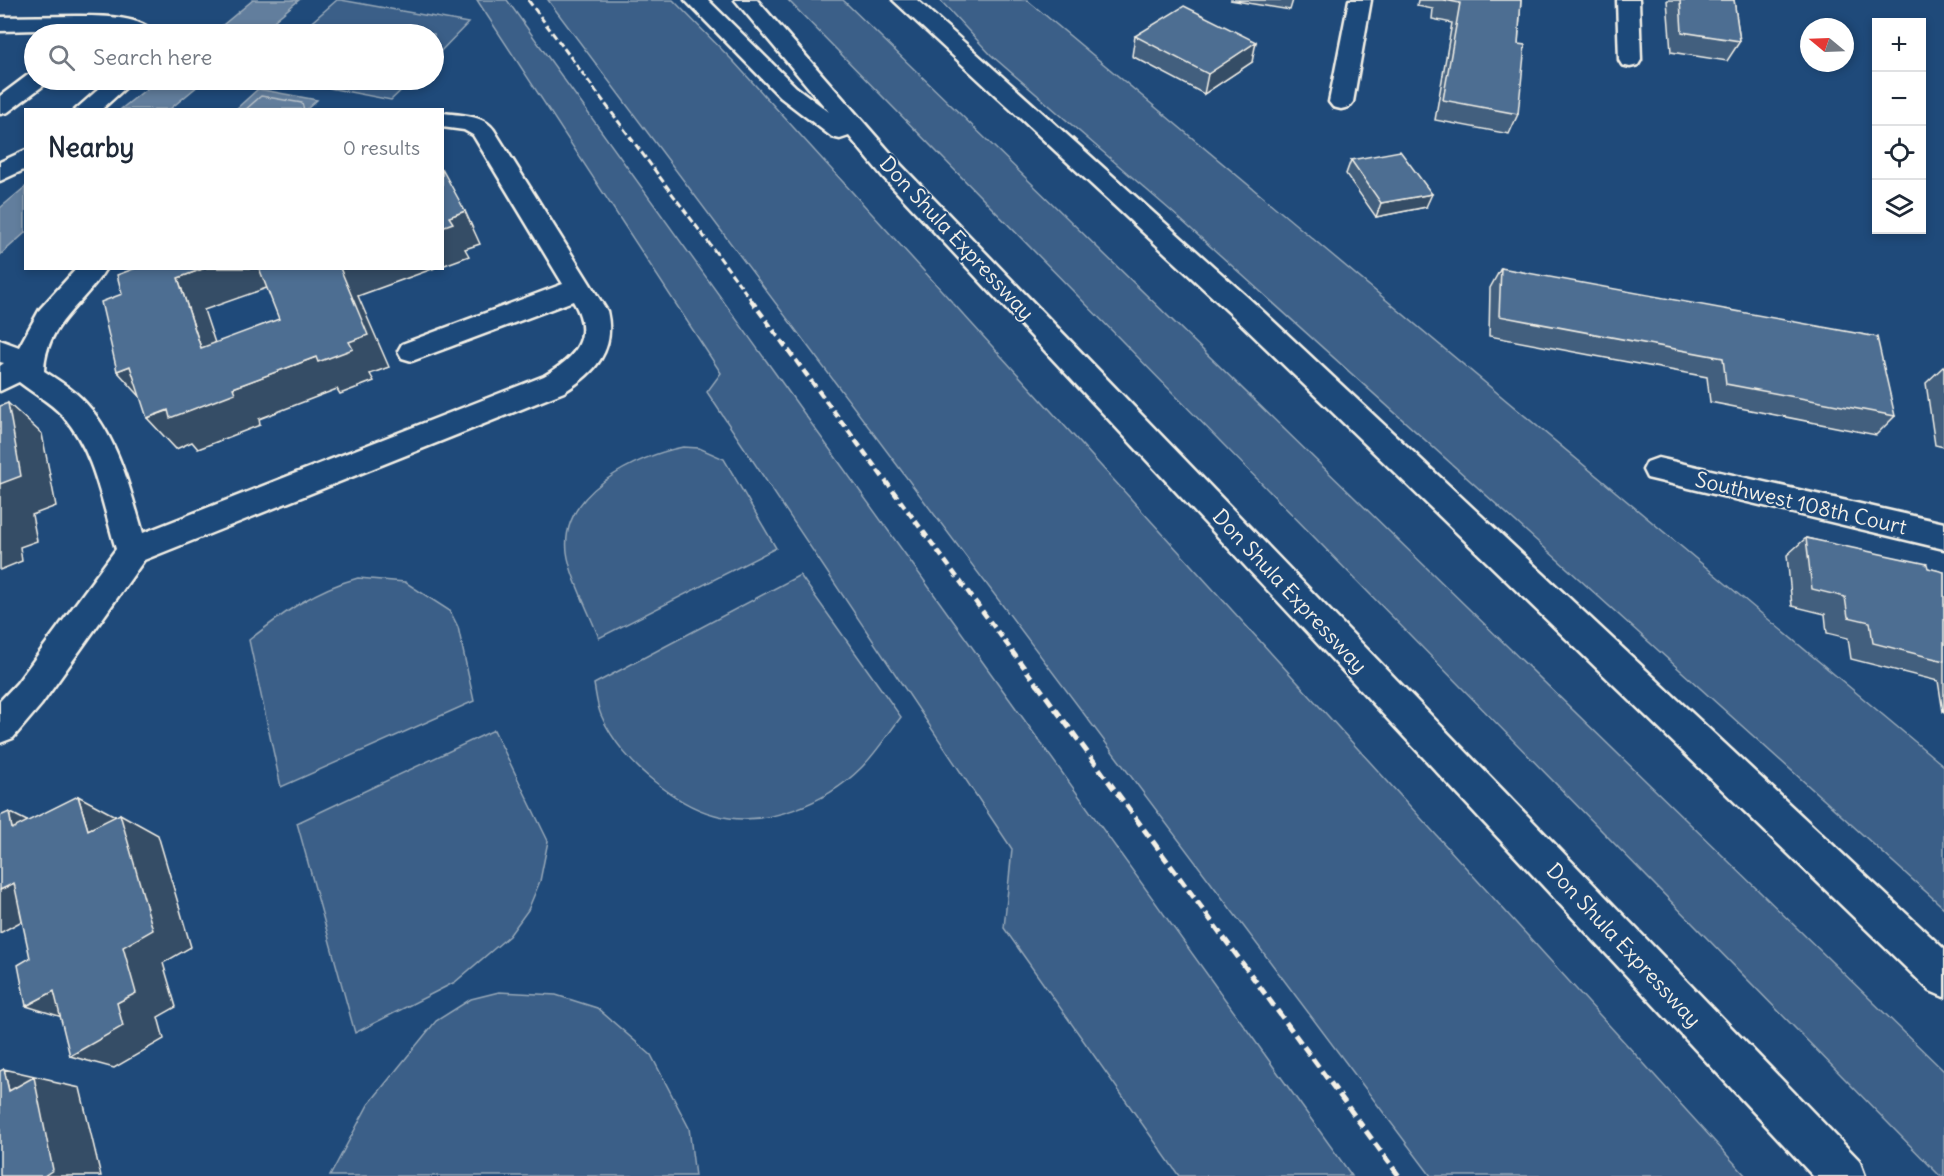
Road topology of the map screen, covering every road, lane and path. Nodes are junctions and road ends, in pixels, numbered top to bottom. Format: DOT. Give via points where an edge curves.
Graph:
graph roads {
  1 [pos="696,0"];
  2 [pos="746,0"];
  3 [pos="904,0"];
  4 [pos="917,0"];
  5 [pos="1360,0"];
  6 [pos="1628,0"];
  7 [pos="0,24"];
  8 [pos="68,24"];
  9 [pos="940,31"];
  10 [pos="1630,60"];
  11 [pos="24,89"];
  12 [pos="111,90"];
  13 [pos="1341,102"];
  14 [pos="0,107"];
  15 [pos="88,108"];
  16 [pos="444,120"];
  17 [pos="24,159"];
  18 [pos="892,171"];
  19 [pos="0,173"];
  20 [pos="91,270"];
  21 [pos="579,288"];
  22 [pos="0,350"];
  23 [pos="412,351"];
  24 [pos="28,362"];
  25 [pos="0,380"];
  26 [pos="1658,470"];
  27 [pos="1944,536"];
  28 [pos="133,551"];
  29 [pos="0,727"];
  30 [pos="1944,977"];
  31 [pos="1843,1176"];
  1 -- 18 [label="main road" via="788,92"];
  2 -- 18 [label="main road, Don Shula Expressway"];
  3 -- 9 [label="main road"];
  4 -- 9 [label="main road"];
  5 -- 13 [label="main road"];
  6 -- 10 [label="main road"];
  7 -- 8 [label="main road"];
  9 -- 30 [label="main road" via="1252,319"];
  11 -- 14 [label="main road"];
  12 -- 15 [label="main road"];
  16 -- 21 [label="main road" via="482,130"];
  17 -- 19 [label="main road"];
  18 -- 31 [label="main road, Don Shula Expressway"];
  20 -- 24 [label="main road" via="39,330"];
  21 -- 23 [label="main road"];
  21 -- 28 [label="main road" via="598,327 593,348 576,370 554,384"];
  22 -- 24 [label="main road"];
  24 -- 25 [label="main road"];
  24 -- 28 [label="main road" via="29,375 73,408 102,452"];
  26 -- 27 [label="main road, Southwest 108th Court"];
  28 -- 29 [label="main road" via="29,694"];
}
